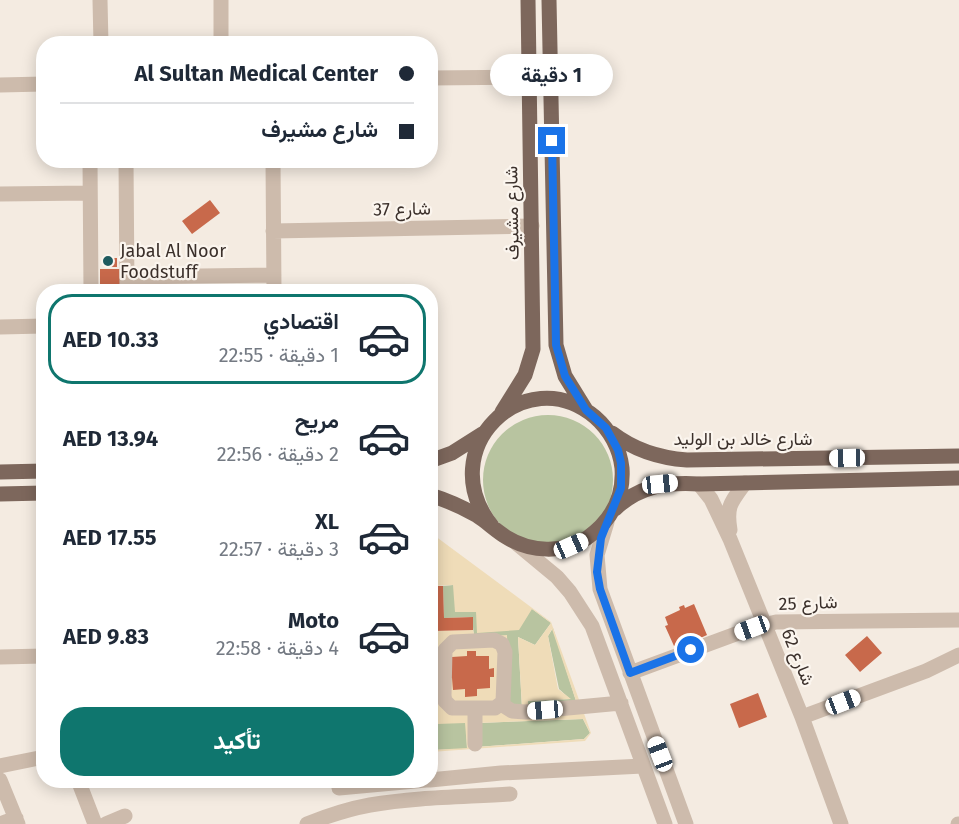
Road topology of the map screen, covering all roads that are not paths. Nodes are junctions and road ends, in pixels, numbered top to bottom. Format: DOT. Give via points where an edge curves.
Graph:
graph roads {
  1 [pos="100,0"];
  2 [pos="221,0"];
  3 [pos="528,0"];
  4 [pos="549,0"];
  5 [pos="101,36"];
  6 [pos="221,36"];
  7 [pos="529,77"];
  8 [pos="438,78"];
  9 [pos="36,84"];
  10 [pos="0,85"];
  11 [pos="90,168"];
  12 [pos="126,168"];
  13 [pos="273,168"];
  14 [pos="90,193"];
  15 [pos="0,194"];
  16 [pos="532,226"];
  17 [pos="273,231"];
  18 [pos="274,275"];
  19 [pos="92,284"];
  20 [pos="127,284"];
  21 [pos="274,284"];
  22 [pos="36,326"];
  23 [pos="0,327"];
  24 [pos="586,410"];
  25 [pos="499,416"];
  26 [pos="606,428"];
  27 [pos="484,432"];
  28 [pos="959,456"];
  29 [pos="938,457"];
  30 [pos="438,458"];
  31 [pos="36,471"];
  32 [pos="0,472"];
  33 [pos="937,478"];
  34 [pos="959,478"];
  35 [pos="745,483"];
  36 [pos="699,484"];
  37 [pos="36,493"];
  38 [pos="0,495"];
  39 [pos="438,498"];
  40 [pos="609,517"];
  41 [pos="492,525"];
  42 [pos="730,539"];
  43 [pos="516,543"];
  44 [pos="959,620"];
  45 [pos="764,624"];
  46 [pos="959,655"];
  47 [pos="36,656"];
  48 [pos="0,657"];
  49 [pos="630,673"];
  50 [pos="621,703"];
  51 [pos="501,705"];
  52 [pos="475,709"];
  53 [pos="802,717"];
  54 [pos="476,744"];
  55 [pos="36,758"];
  56 [pos="0,766"];
  57 [pos="643,766"];
  58 [pos="438,779"];
  59 [pos="0,780"];
  60 [pos="81,788"];
  61 [pos="510,794"];
  62 [pos="125,816"];
  63 [pos="17,821"];
  64 [pos="0,824"];
  65 [pos="95,824"];
  66 [pos="106,824"];
  67 [pos="307,824"];
  68 [pos="665,824"];
  69 [pos="686,824"];
  70 [pos="841,824"];
  1 -- 5 [label="street"];
  2 -- 6 [label="street"];
  3 -- 7 [label="main road, شارع مشيرف"];
  4 -- 24 [label="main road" via="556,345 565,376"];
  7 -- 8 [label="street"];
  7 -- 16 [label="main road, شارع مشيرف"];
  9 -- 10 [label="street"];
  11 -- 14 [label="street"];
  12 -- 20 [label="street"];
  13 -- 17 [label="street"];
  14 -- 15 [label="street"];
  14 -- 19 [label="street"];
  16 -- 17 [label="street, شارع 37"];
  16 -- 25 [label="main road, شارع مشيرف" via="533,349 525,375"];
  17 -- 18 [label="street"];
  18 -- 20 [label="street"];
  18 -- 21 [label="street"];
  22 -- 23 [label="street"];
  24 -- 25 [label="main road" via="561,400 534,400"];
  24 -- 26 [label="main road"];
  25 -- 27 [label="main road"];
  26 -- 29 [label="main road, شارع خالد بن الوليد" via="636,448 669,459"];
  26 -- 40 [label="main road" via="621,463 621,488"];
  27 -- 30 [label="main road"];
  27 -- 41 [label="main road" via="475,452 472,474 475,496"];
  28 -- 29 [label="main road, شارع خالد بن الوليد"];
  29 -- 33 [label="main road"];
  31 -- 32 [label="main road"];
  33 -- 34 [label="main road"];
  33 -- 35 [label="main road"];
  35 -- 36 [label="main road"];
  35 -- 42 [label="street, شارع 62" via="729,505"];
  36 -- 40 [label="main road" via="647,488 622,502"];
  36 -- 42 [label="street, شارع 62" via="711,499"];
  37 -- 38 [label="main road"];
  39 -- 41 [label="main road"];
  40 -- 43 [label="main road" via="584,540 564,547 543,549"];
  40 -- 49 [label="street" via="597,555 598,580"];
  41 -- 43 [label="main road"];
  42 -- 45 [label="street, شارع 62"];
  43 -- 50 [label="street" via="557,577 582,609"];
  44 -- 45 [label="street, شارع 25"];
  45 -- 49 [label="street, شارع 25"];
  45 -- 53 [label="street, شارع 62"];
  46 -- 53 [label="street"];
  47 -- 48 [label="street"];
  49 -- 69 [label="street"];
  50 -- 51 [label="street" via="525,712"];
  50 -- 57 [label="street"];
  51 -- 52 [label="street"];
  51 -- 52 [label="street" via="505,695 502,644 494,640 453,642 444,656 445,701 453,708"];
  52 -- 54 [label="street"];
  53 -- 70 [label="street, شارع 62"];
  55 -- 56 [label="street"];
  57 -- 58 [label="street"];
  57 -- 68 [label="street"];
  59 -- 63 [label="street"];
  60 -- 65 [label="street"];
  61 -- 67 [label="street" via="391,802"];
  62 -- 66 [label="street"];
  63 -- 64 [label="street"];
}
